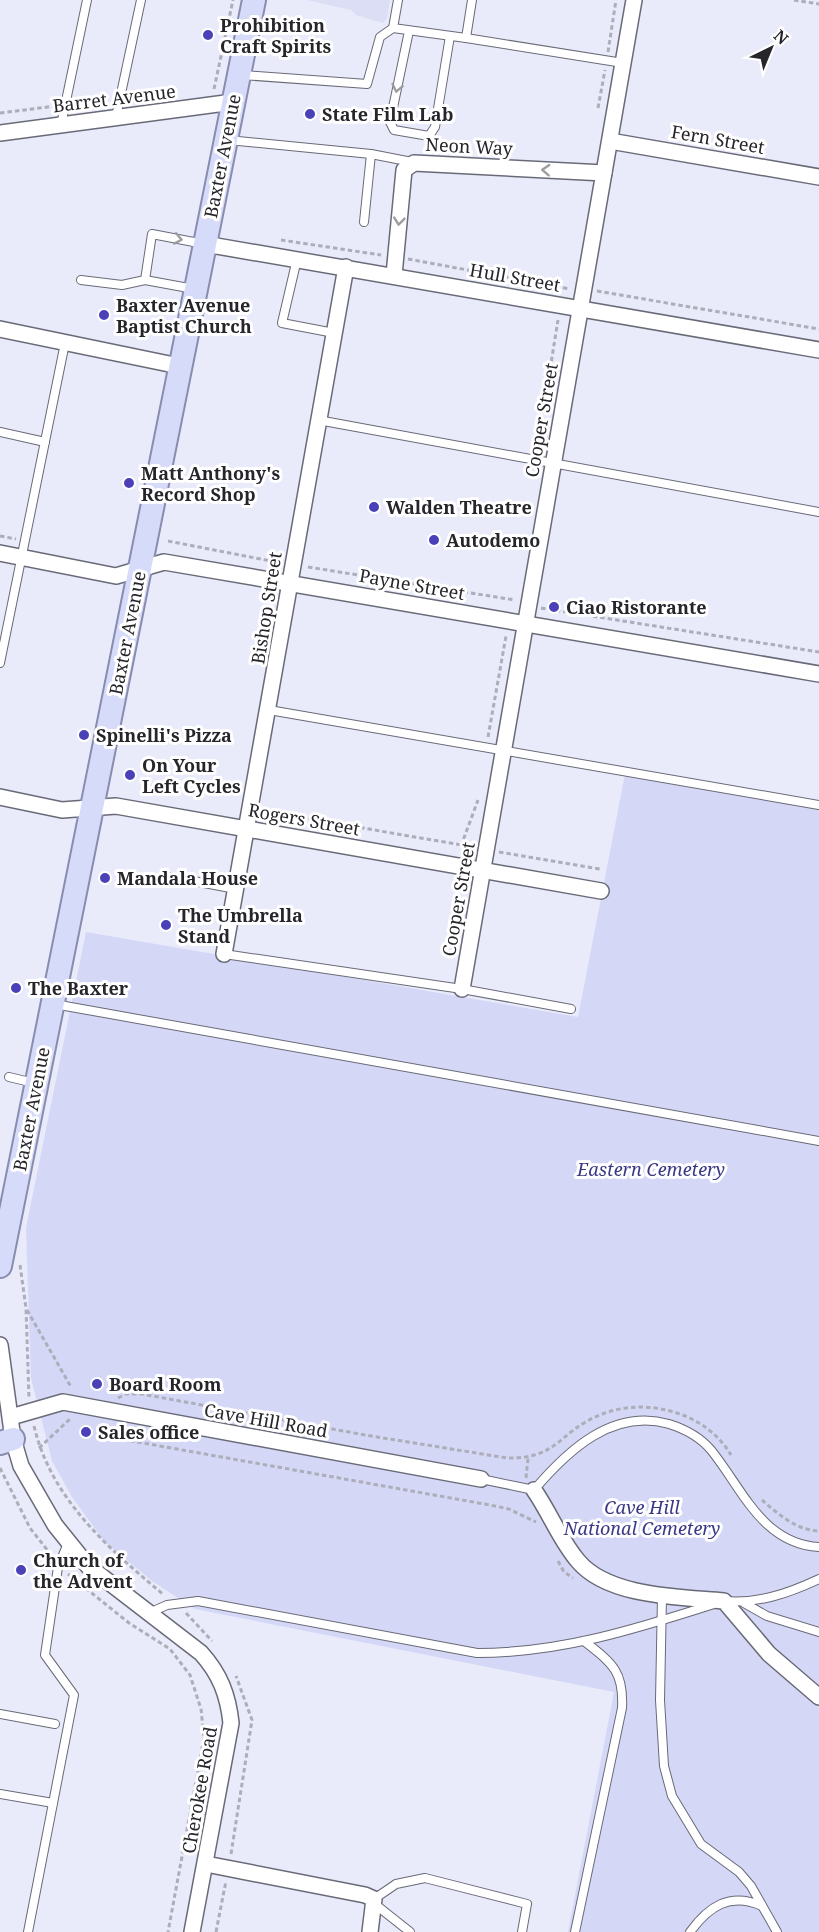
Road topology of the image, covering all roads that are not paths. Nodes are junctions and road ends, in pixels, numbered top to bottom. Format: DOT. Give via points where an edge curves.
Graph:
graph roads {
  1 [pos="87,0"];
  2 [pos="141,0"];
  3 [pos="254,0"];
  4 [pos="398,0"];
  5 [pos="472,0"];
  6 [pos="634,0"];
  7 [pos="393,28"];
  8 [pos="410,30"];
  9 [pos="450,36"];
  10 [pos="466,38"];
  11 [pos="623,63"];
  12 [pos="238,75"];
  13 [pos="233,102"];
  14 [pos="116,117"];
  15 [pos="61,124"];
  16 [pos="0,133"];
  17 [pos="226,140"];
  18 [pos="610,141"];
  19 [pos="371,153"];
  20 [pos="414,163"];
  21 [pos="604,173"];
  22 [pos="819,177"];
  23 [pos="364,222"];
  24 [pos="205,244"];
  25 [pos="297,259"];
  26 [pos="346,267"];
  27 [pos="394,275"];
  28 [pos="81,280"];
  29 [pos="145,280"];
  30 [pos="195,289"];
  31 [pos="580,308"];
  32 [pos="0,329"];
  33 [pos="334,333"];
  34 [pos="65,343"];
  35 [pos="819,350"];
  36 [pos="179,366"];
  37 [pos="318,420"];
  38 [pos="0,432"];
  39 [pos="45,442"];
  40 [pos="553,465"];
  41 [pos="819,512"];
  42 [pos="0,553"];
  43 [pos="22,557"];
  44 [pos="139,569"];
  45 [pos="289,582"];
  46 [pos="525,624"];
  47 [pos="0,663"];
  48 [pos="819,674"];
  49 [pos="269,710"];
  50 [pos="505,751"];
  51 [pos="0,797"];
  52 [pos="819,805"];
  53 [pos="92,808"];
  54 [pos="246,829"];
  55 [pos="482,870"];
  56 [pos="172,877"];
  57 [pos="236,889"];
  58 [pos="601,891"];
  59 [pos="224,954"];
  60 [pos="462,989"];
  61 [pos="52,1004"];
  62 [pos="571,1008"];
  63 [pos="9,1077"];
  64 [pos="36,1084"];
  65 [pos="819,1141"];
  66 [pos="0,1266"];
  67 [pos="0,1345"];
  68 [pos="8,1433"];
  69 [pos="481,1479"];
  70 [pos="534,1490"];
  71 [pos="68,1543"];
  72 [pos="819,1547"];
  73 [pos="819,1579"];
  74 [pos="663,1596"];
  75 [pos="724,1601"];
  76 [pos="744,1603"];
  77 [pos="148,1613"];
  78 [pos="662,1621"];
  79 [pos="819,1632"];
  80 [pos="584,1641"];
  81 [pos="819,1697"];
  82 [pos="0,1714"];
  83 [pos="55,1725"];
  84 [pos="0,1794"];
  85 [pos="53,1803"];
  86 [pos="206,1864"];
  87 [pos="375,1902"];
  88 [pos="764,1907"];
  89 [pos="28,1932"];
  90 [pos="192,1932"];
  91 [pos="370,1932"];
  92 [pos="410,1932"];
  93 [pos="522,1932"];
  94 [pos="575,1932"];
  95 [pos="690,1932"];
  96 [pos="777,1932"];
  1 -- 15 [label="lane"];
  2 -- 14 [label="lane"];
  3 -- 12 [label="main road, Baxter Avenue"];
  4 -- 7 [label="lane"];
  5 -- 10 [label="lane"];
  6 -- 11 [label="street, Cooper Street"];
  7 -- 8 [label="lane"];
  7 -- 12 [label="lane" via="380,37 367,84"];
  8 -- 9 [label="lane"];
  8 -- 9 [label="lane, one-way" via="390,122 394,129 429,136 435,128"];
  9 -- 10 [label="lane"];
  10 -- 11 [label="lane"];
  11 -- 18 [label="street, Cooper Street"];
  12 -- 13 [label="main road, Baxter Avenue"];
  13 -- 14 [label="street, Barret Avenue"];
  13 -- 17 [label="main road, Baxter Avenue"];
  14 -- 15 [label="street, Barret Avenue"];
  15 -- 16 [label="street, Barret Avenue"];
  17 -- 19 [label="lane"];
  17 -- 24 [label="main road, Baxter Avenue"];
  18 -- 21 [label="street, Cooper Street"];
  18 -- 22 [label="street, Fern Street"];
  19 -- 20 [label="lane"];
  19 -- 23 [label="lane"];
  21 -- 20 [label="street, Neon Way, one-way"];
  20 -- 27 [label="street, Neon Way, one-way" via="404,170"];
  21 -- 31 [label="street, Cooper Street"];
  24 -- 25 [label="street, Hull Street"];
  29 -- 24 [label="lane, one-way" via="152,234"];
  24 -- 30 [label="main road, Baxter Avenue"];
  25 -- 26 [label="street, Hull Street"];
  25 -- 33 [label="lane" via="282,323"];
  26 -- 27 [label="street, Hull Street"];
  26 -- 33 [label="street, Bishop Street"];
  27 -- 31 [label="street, Hull Street"];
  28 -- 29 [label="lane" via="122,285"];
  29 -- 30 [label="lane"];
  30 -- 36 [label="main road, Baxter Avenue"];
  31 -- 35 [label="street, Hull Street"];
  31 -- 40 [label="street, Cooper Street"];
  32 -- 34 [label="street"];
  33 -- 37 [label="street, Bishop Street"];
  34 -- 36 [label="street"];
  34 -- 39 [label="lane"];
  36 -- 44 [label="main road, Baxter Avenue"];
  37 -- 40 [label="lane"];
  37 -- 45 [label="street, Bishop Street"];
  38 -- 39 [label="lane"];
  39 -- 43 [label="lane"];
  40 -- 41 [label="lane"];
  40 -- 46 [label="street, Cooper Street"];
  42 -- 43 [label="street, Payne Street"];
  43 -- 44 [label="street, Payne Street" via="116,576"];
  43 -- 47 [label="lane"];
  44 -- 45 [label="street, Payne Street" via="164,562"];
  44 -- 53 [label="main road, Baxter Avenue"];
  45 -- 46 [label="street, Payne Street"];
  45 -- 49 [label="street, Bishop Street"];
  46 -- 48 [label="street, Payne Street"];
  46 -- 50 [label="street, Cooper Street"];
  49 -- 50 [label="lane"];
  49 -- 54 [label="street, Bishop Street"];
  50 -- 52 [label="lane"];
  50 -- 55 [label="street, Cooper Street"];
  51 -- 53 [label="street, Rogers Street" via="62,810"];
  53 -- 54 [label="street, Rogers Street" via="116,806"];
  53 -- 61 [label="main road, Baxter Avenue"];
  54 -- 55 [label="street, Rogers Street"];
  54 -- 57 [label="street, Bishop Street"];
  55 -- 58 [label="street, Rogers Street"];
  55 -- 60 [label="street, Cooper Street"];
  56 -- 57 [label="lane"];
  57 -- 59 [label="street, Bishop Street"];
  59 -- 60 [label="lane"];
  60 -- 62 [label="lane"];
  61 -- 64 [label="main road, Baxter Avenue"];
  61 -- 65 [label="lane"];
  63 -- 64 [label="lane"];
  64 -- 66 [label="main road, Baxter Avenue"];
  67 -- 68 [label="street, Cherokee Road"];
  68 -- 69 [label="street, Cave Hill Road" via="30,1411 63,1402"];
  68 -- 71 [label="street, Cherokee Road" via="21,1466"];
  69 -- 70 [label="lane"];
  70 -- 72 [label="lane" via="569,1453 597,1433 625,1421 654,1419 700,1439 742,1498 781,1536"];
  70 -- 74 [label="street" via="580,1563 619,1586"];
  71 -- 77 [label="street, Cherokee Road" via="88,1566"];
  71 -- 85 [label="lane" via="58,1567 45,1655 74,1695"];
  73 -- 76 [label="lane"];
  74 -- 75 [label="street"];
  74 -- 78 [label="lane"];
  75 -- 76 [label="lane"];
  75 -- 78 [label="lane"];
  75 -- 81 [label="street" via="769,1654"];
  76 -- 79 [label="lane" via="767,1616"];
  77 -- 80 [label="lane" via="198,1601 477,1653 509,1653"];
  77 -- 86 [label="street, Cherokee Road" via="186,1639 210,1663 226,1691 231,1723"];
  78 -- 80 [label="lane"];
  78 -- 88 [label="lane" via="660,1700 664,1766 672,1796 701,1844 739,1872"];
  80 -- 94 [label="lane" via="607,1659 623,1685 622,1708"];
  82 -- 83 [label="lane"];
  84 -- 85 [label="lane"];
  85 -- 89 [label="lane"];
  86 -- 87 [label="street" via="365,1895"];
  86 -- 90 [label="street, Cherokee Road"];
  87 -- 91 [label="street"];
  87 -- 92 [label="lane"];
  87 -- 93 [label="lane" via="396,1884 425,1878 527,1904"];
  88 -- 95 [label="lane" via="747,1899 730,1900 712,1908"];
  88 -- 96 [label="lane"];
}
